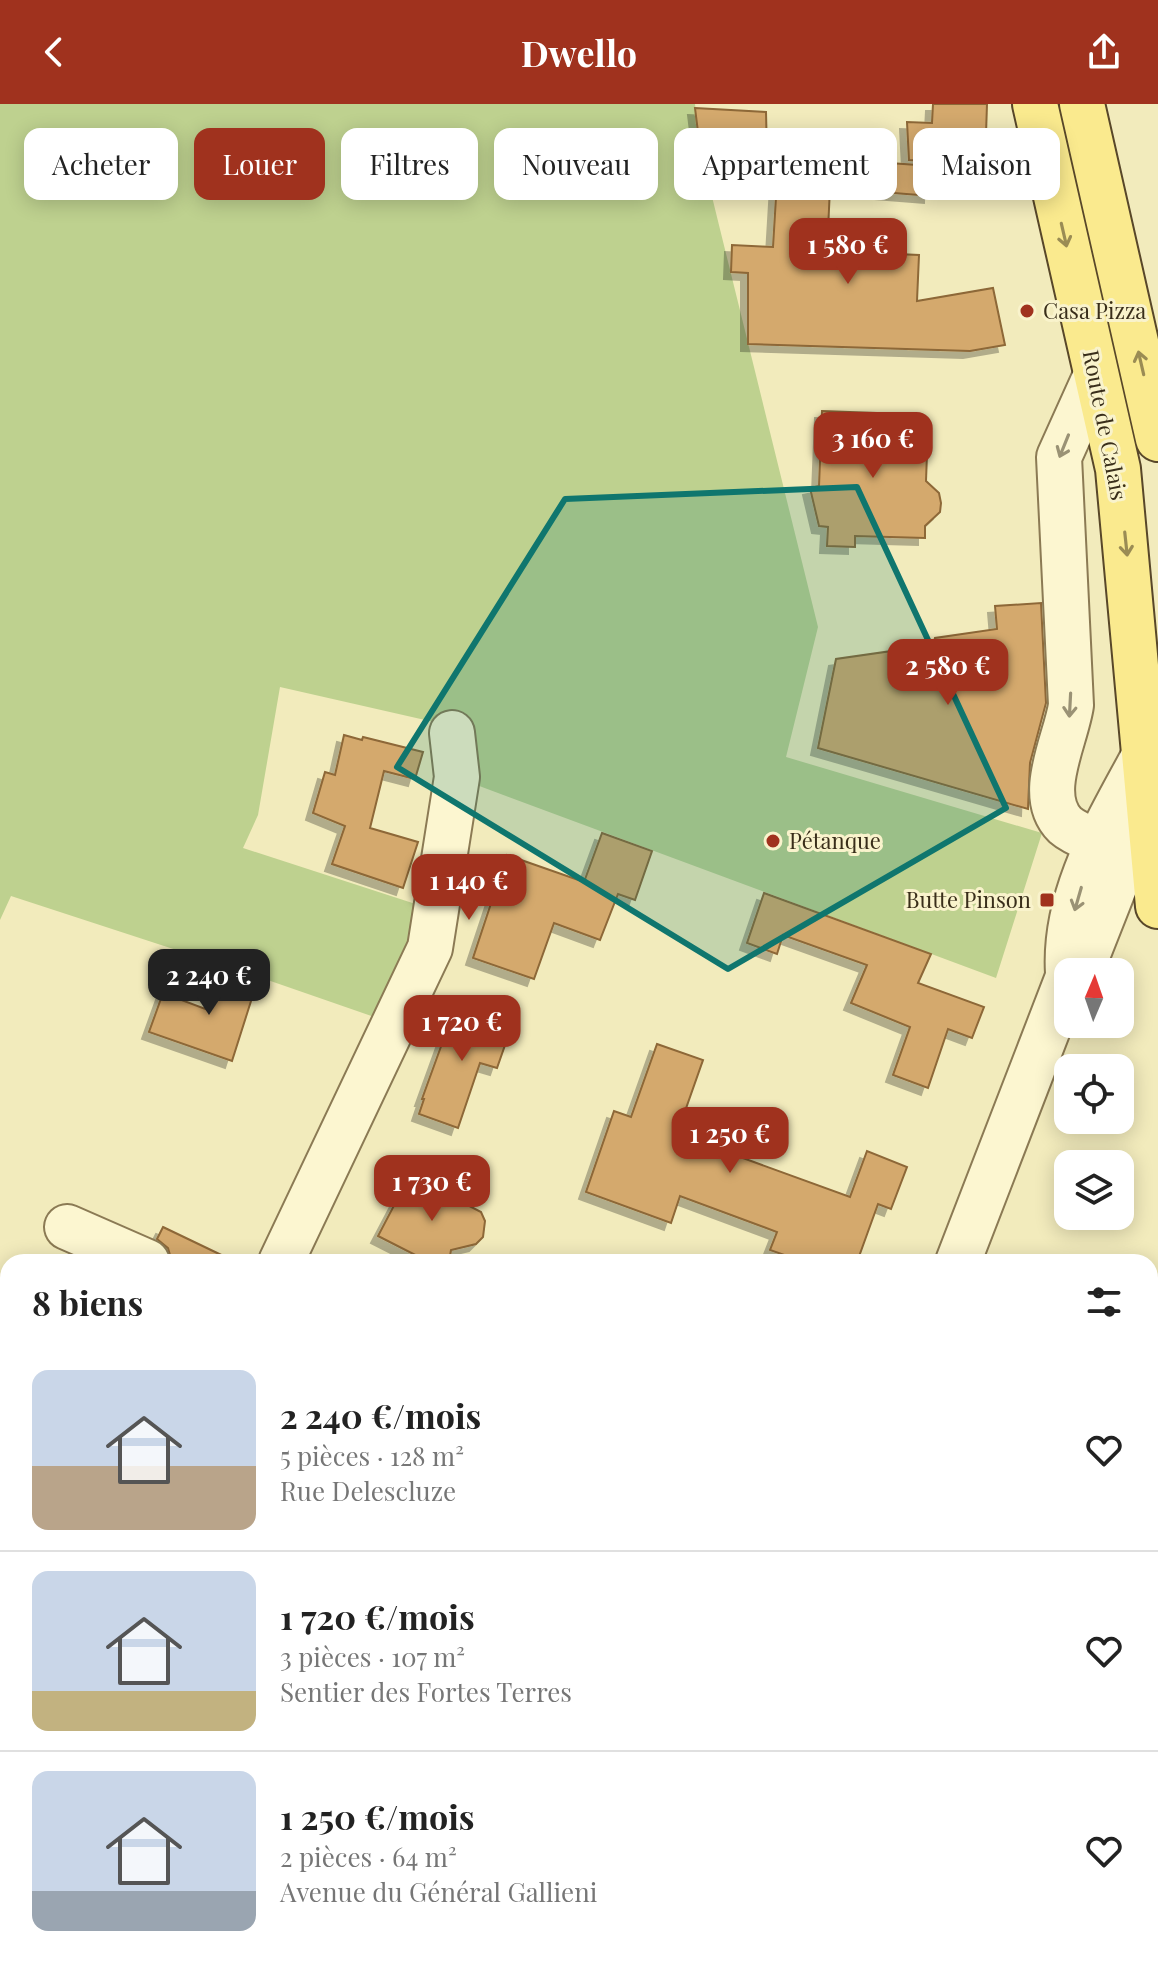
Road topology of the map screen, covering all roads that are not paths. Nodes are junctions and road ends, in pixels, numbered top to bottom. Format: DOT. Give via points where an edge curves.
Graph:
graph roads {
  1 [pos="1035,104"];
  2 [pos="1082,104"];
  3 [pos="1096,375"];
  4 [pos="1158,439"];
  5 [pos="452,733"];
  6 [pos="1153,762"];
  7 [pos="1098,842"];
  8 [pos="1158,906"];
  9 [pos="1068,958"];
  10 [pos="1086,958"];
  11 [pos="1054,1015"];
  12 [pos="67,1227"];
  13 [pos="129,1254"];
  14 [pos="285,1254"];
  15 [pos="961,1254"];
  1 -- 3 [label="main road, Route de Calais, one-way"];
  4 -- 2 [label="main road, one-way"];
  3 -- 6 [label="main road, Route de Calais, one-way" via="1118,469"];
  3 -- 7 [label="street, one-way" via="1059,457 1071,705 1052,784 1053,803 1063,823"];
  5 -- 14 [label="street" via="457,777 430,948"];
  6 -- 7 [label="street"];
  6 -- 8 [label="main road, Route de Calais"];
  6 -- 10 [label="street"];
  7 -- 9 [label="street, one-way" via="1072,919"];
  11 -- 15 [label="street"];
  12 -- 13 [label="street"];
}
